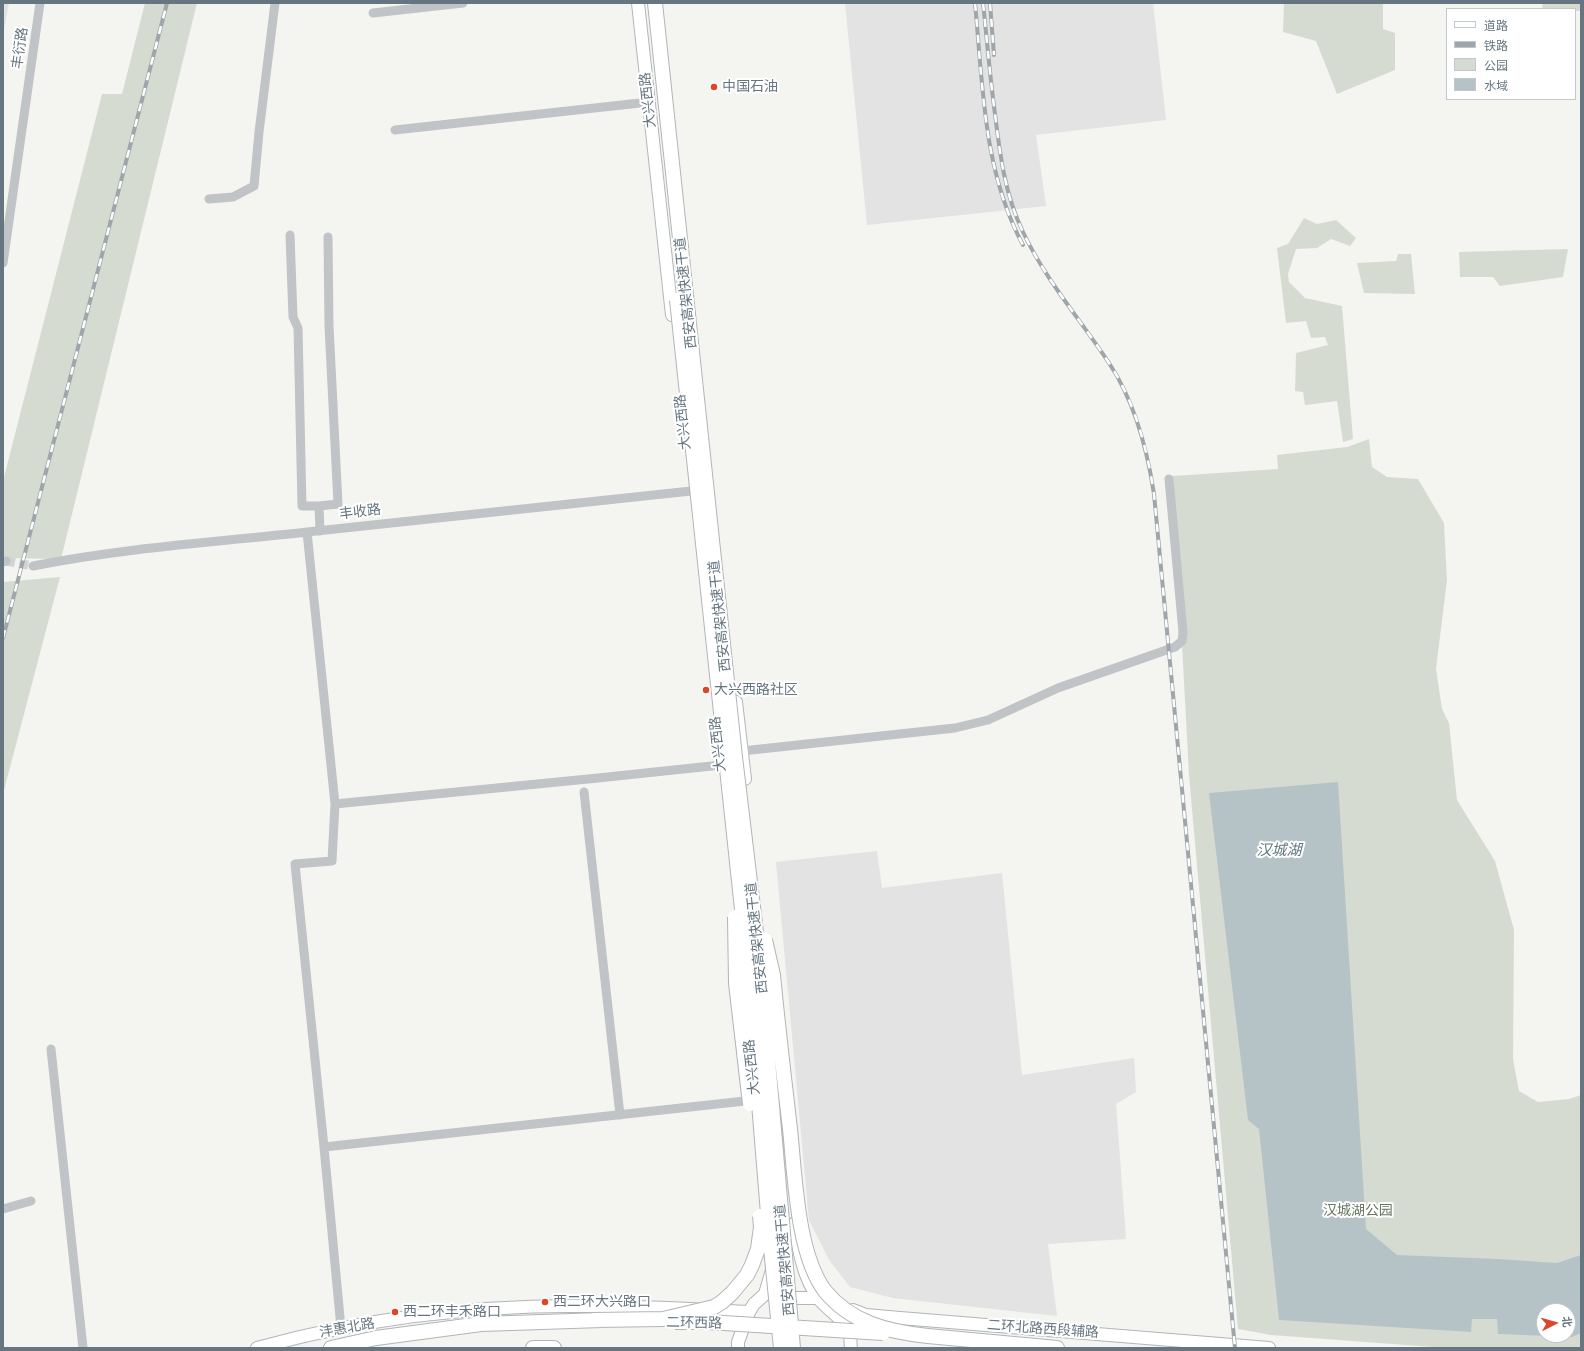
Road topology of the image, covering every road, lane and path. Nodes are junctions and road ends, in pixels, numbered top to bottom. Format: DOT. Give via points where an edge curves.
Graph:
graph roads {
  1 [pos="40,3"];
  2 [pos="275,3"];
  3 [pos="463,3"];
  4 [pos="638,3"];
  5 [pos="646,3"];
  6 [pos="655,3"];
  7 [pos="662,3"];
  8 [pos="373,13"];
  9 [pos="649,102"];
  10 [pos="396,130"];
  11 [pos="209,199"];
  12 [pos="290,235"];
  13 [pos="328,237"];
  14 [pos="3,263"];
  15 [pos="1169,479"];
  16 [pos="691,491"];
  17 [pos="319,506"];
  18 [pos="320,531"];
  19 [pos="306,532"];
  20 [pos="34,566"];
  21 [pos="742,751"];
  22 [pos="720,765"];
  23 [pos="584,792"];
  24 [pos="334,804"];
  25 [pos="741,844"];
  26 [pos="51,1049"];
  27 [pos="755,1100"];
  28 [pos="620,1115"];
  29 [pos="324,1147"];
  30 [pos="31,1201"];
  31 [pos="3,1209"];
  32 [pos="819,1298"];
  33 [pos="750,1312"];
  34 [pos="593,1320"];
  35 [pos="341,1328"];
  36 [pos="928,1336"];
  37 [pos="83,1348"];
  38 [pos="257,1348"];
  39 [pos="331,1348"];
  40 [pos="533,1348"];
  41 [pos="554,1348"];
  42 [pos="738,1348"];
  43 [pos="781,1348"];
  44 [pos="793,1348"];
  45 [pos="851,1348"];
  46 [pos="1057,1348"];
  47 [pos="1269,1348"];
  1 -- 14 [label="street, 丰衍路"];
  2 -- 11 [label="street" via="254,186 233,197"];
  3 -- 8 [label="street"];
  4 -- 9 [label="main road, 大兴西路"];
  5 -- 25 [label="highway, 西安高架快速干道, bridge"];
  6 -- 25 [label="highway, 西安高架快速干道, bridge" via="735,757"];
  7 -- 21 [label="main road, 大兴西路"];
  9 -- 10 [label="street"];
  9 -- 16 [label="main road, 大兴西路"];
  12 -- 17 [label="street" via="293,317 298,328 302,506"];
  13 -- 17 [label="street" via="329,326 338,504"];
  15 -- 21 [label="street" via="1183,632 1182,641 1175,647 1058,688 988,720 955,728"];
  16 -- 18 [label="street, 丰收路"];
  16 -- 22 [label="main road, 大兴西路"];
  17 -- 18 [label="street"];
  18 -- 19 [label="street, 丰收路"];
  19 -- 20 [label="street, 丰收路" via="114,552"];
  19 -- 24 [label="street"];
  21 -- 32 [label="main road, 大兴西路" via="770,1023 797,1240 805,1270"];
  22 -- 24 [label="street"];
  22 -- 27 [label="main road, 大兴西路"];
  23 -- 28 [label="street"];
  24 -- 29 [label="street" via="332,860 295,864"];
  25 -- 34 [label="highway, bridge" via="736,983 761,1227 758,1250 747,1275 732,1293 714,1307 663,1318"];
  25 -- 36 [label="highway, bridge" via="773,976 798,1205 812,1268 825,1290 836,1302 863,1321 900,1333"];
  25 -- 43 [label="highway, 西安高架快速干道, bridge" via="747,956"];
  25 -- 44 [label="highway, 西安高架快速干道, bridge" via="759,957"];
  26 -- 37 [label="street"];
  27 -- 28 [label="street"];
  27 -- 33 [label="main road, 大兴西路" via="772,1270 765,1294 754,1304"];
  28 -- 29 [label="street"];
  29 -- 35 [label="street"];
  30 -- 31 [label="street"];
  32 -- 33 [label="main road, 二环北路西段辅路" via="777,1297"];
  32 -- 45 [label="main road, 大兴西路" via="849,1330"];
  32 -- 47 [label="main road, 二环北路西段辅路" via="866,1315"];
  33 -- 35 [label="main road, 沣惠北路" via="571,1306 464,1310"];
  33 -- 42 [label="main road, 大兴西路"];
  34 -- 36 [label="highway, 二环西路, bridge" via="708,1322"];
  34 -- 39 [label="highway, 二环西路, bridge" via="481,1324 376,1338"];
  35 -- 38 [label="main road, 沣惠北路"];
  36 -- 46 [label="highway, 二环西路"];
  40 -- 41 [label="highway"];
}
